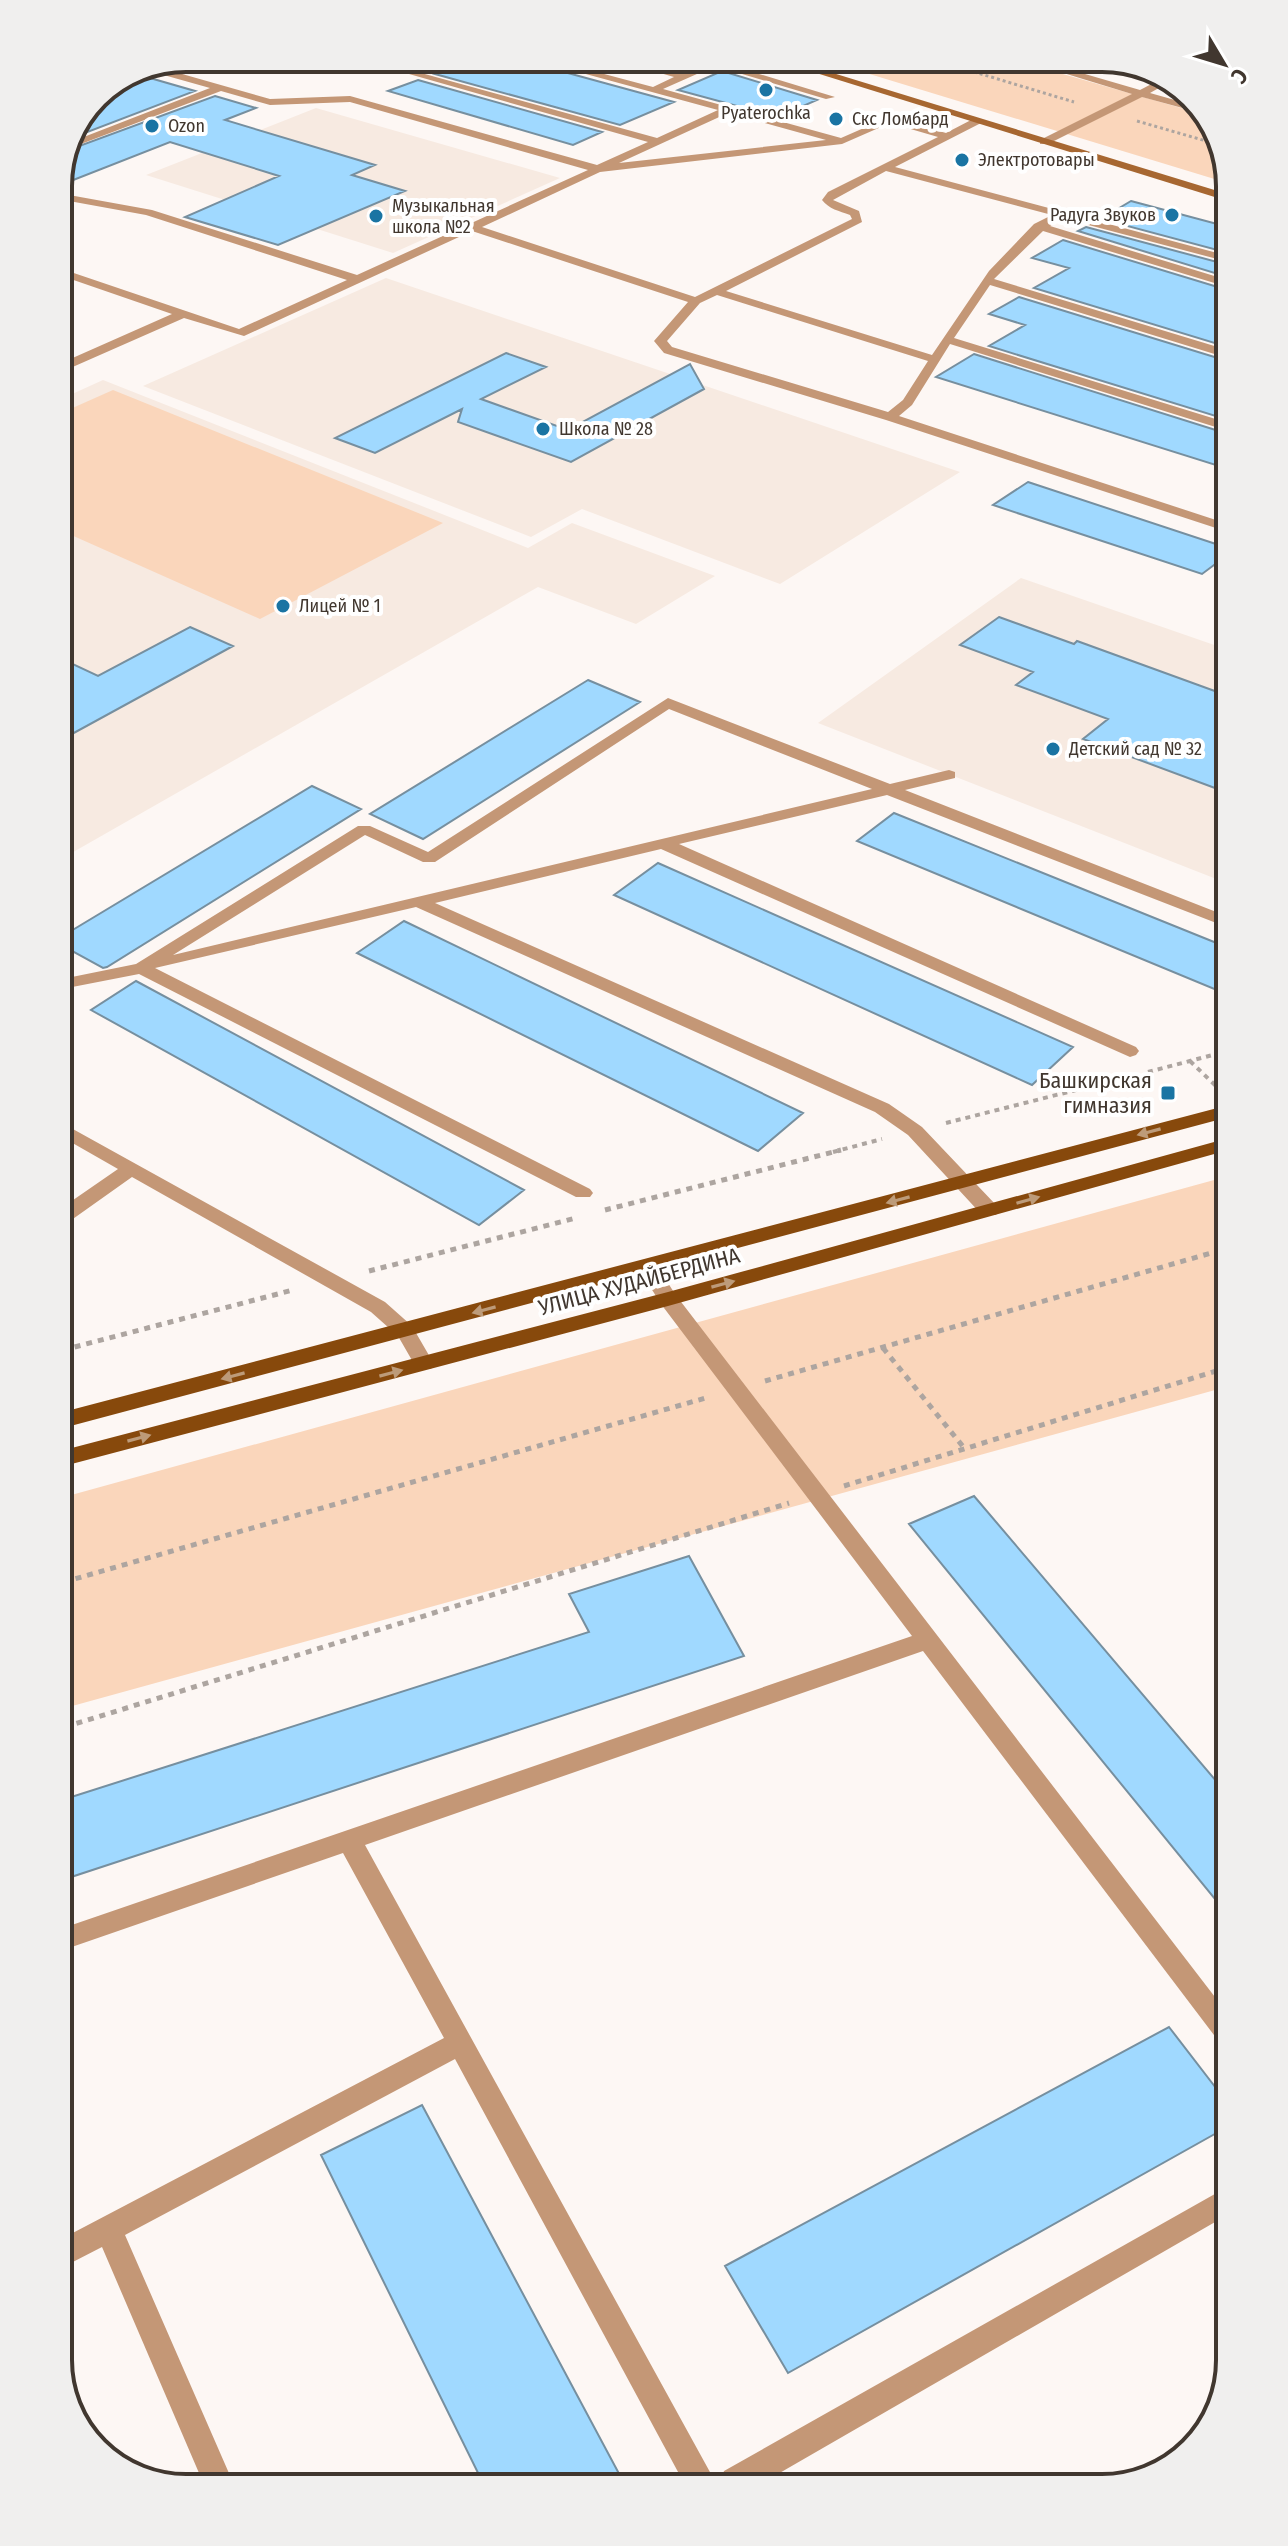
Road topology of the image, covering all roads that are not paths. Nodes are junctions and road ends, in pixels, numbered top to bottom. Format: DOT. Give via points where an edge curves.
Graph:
graph roads {
  1 [pos="407,72"];
  2 [pos="585,72"];
  3 [pos="665,72"];
  4 [pos="695,72"];
  5 [pos="754,72"];
  6 [pos="818,72"];
  7 [pos="1066,72"];
  8 [pos="169,74"];
  9 [pos="684,77"];
  10 [pos="1156,86"];
  11 [pos="220,88"];
  12 [pos="654,90"];
  13 [pos="1141,94"];
  14 [pos="830,97"];
  15 [pos="1182,105"];
  16 [pos="727,110"];
  17 [pos="977,121"];
  18 [pos="946,136"];
  19 [pos="82,141"];
  20 [pos="842,141"];
  21 [pos="658,142"];
  22 [pos="1044,142"];
  23 [pos="884,167"];
  24 [pos="598,169"];
  25 [pos="1216,194"];
  26 [pos="72,198"];
  27 [pos="1061,214"];
  28 [pos="1038,226"];
  29 [pos="472,227"];
  30 [pos="1216,256"];
  31 [pos="72,275"];
  32 [pos="357,279"];
  33 [pos="1216,280"];
  34 [pos="988,281"];
  35 [pos="715,291"];
  36 [pos="696,301"];
  37 [pos="184,313"];
  38 [pos="948,340"];
  39 [pos="1216,350"];
  40 [pos="936,360"];
  41 [pos="72,363"];
  42 [pos="890,417"];
  43 [pos="1216,423"];
  44 [pos="1216,524"];
  45 [pos="949,775"];
  46 [pos="888,789"];
  47 [pos="662,843"];
  48 [pos="418,902"];
  49 [pos="1216,918"];
  50 [pos="141,968"];
  51 [pos="72,982"];
  52 [pos="1130,1051"];
  53 [pos="1216,1114"];
  54 [pos="72,1135"];
  55 [pos="1216,1147"];
  56 [pos="130,1169"];
  57 [pos="966,1182"];
  58 [pos="583,1193"];
  59 [pos="72,1210"];
  60 [pos="989,1210"];
  61 [pos="647,1266"];
  62 [pos="668,1299"];
  63 [pos="405,1331"];
  64 [pos="424,1364"];
  65 [pos="72,1418"];
  66 [pos="72,1456"];
  67 [pos="926,1641"];
  68 [pos="349,1840"];
  69 [pos="72,1936"];
  70 [pos="1216,2018"];
  71 [pos="460,2043"];
  72 [pos="1216,2206"];
  73 [pos="108,2229"];
  74 [pos="72,2248"];
  75 [pos="214,2474"];
  76 [pos="696,2474"];
  77 [pos="749,2474"];
  1 -- 21 [label="lane"];
  2 -- 12 [label="lane"];
  3 -- 9 [label="lane"];
  4 -- 9 [label="lane"];
  5 -- 14 [label="lane"];
  6 -- 17 [label="main road"];
  7 -- 13 [label="lane"];
  8 -- 11 [label="lane"];
  9 -- 12 [label="lane"];
  10 -- 13 [label="lane"];
  11 -- 19 [label="lane"];
  11 -- 24 [label="lane" via="270,102 350,99"];
  12 -- 16 [label="lane"];
  13 -- 15 [label="lane"];
  13 -- 22 [label="lane"];
  16 -- 20 [label="lane"];
  16 -- 21 [label="lane"];
  17 -- 18 [label="lane"];
  17 -- 22 [label="main road"];
  18 -- 20 [label="lane" via="889,120"];
  18 -- 23 [label="lane"];
  20 -- 24 [label="lane"];
  21 -- 24 [label="lane"];
  22 -- 25 [label="main road"];
  23 -- 27 [label="lane"];
  23 -- 35 [label="lane" via="827,200 855,213 858,220"];
  24 -- 29 [label="lane"];
  26 -- 32 [label="lane" via="148,212"];
  27 -- 28 [label="lane"];
  27 -- 30 [label="lane"];
  28 -- 33 [label="lane"];
  28 -- 34 [label="lane" via="1003,258"];
  29 -- 32 [label="lane"];
  29 -- 36 [label="lane"];
  31 -- 37 [label="lane"];
  32 -- 37 [label="lane" via="240,333"];
  34 -- 38 [label="lane"];
  34 -- 39 [label="lane"];
  35 -- 36 [label="lane"];
  35 -- 40 [label="lane"];
  36 -- 42 [label="lane" via="660,341 668,350"];
  37 -- 41 [label="lane"];
  38 -- 40 [label="lane"];
  38 -- 43 [label="lane"];
  40 -- 42 [label="lane" via="908,402"];
  42 -- 44 [label="lane"];
  45 -- 46 [label="lane"];
  46 -- 47 [label="lane"];
  46 -- 49 [label="lane"];
  46 -- 50 [label="lane" via="668,703 429,859 364,829"];
  47 -- 48 [label="lane"];
  47 -- 52 [label="lane"];
  48 -- 50 [label="lane"];
  48 -- 57 [label="lane" via="882,1108 915,1131"];
  50 -- 51 [label="lane"];
  50 -- 58 [label="lane"];
  53 -- 57 [label="main road, УЛИЦА ХУДАЙБЕРДИНА, one-way"];
  54 -- 56 [label="lane"];
  60 -- 55 [label="main road, УЛИЦА ХУДАЙБЕРДИНА, one-way"];
  56 -- 59 [label="lane"];
  56 -- 63 [label="lane" via="378,1307"];
  57 -- 60 [label="lane"];
  57 -- 61 [label="main road, УЛИЦА ХУДАЙБЕРДИНА, one-way"];
  62 -- 60 [label="main road, УЛИЦА ХУДАЙБЕРДИНА, one-way"];
  61 -- 62 [label="lane"];
  61 -- 63 [label="main road, УЛИЦА ХУДАЙБЕРДИНА, one-way"];
  62 -- 64 [label="main road, УЛИЦА ХУДАЙБЕРДИНА"];
  62 -- 67 [label="lane"];
  63 -- 64 [label="lane"];
  63 -- 65 [label="main road, УЛИЦА ХУДАЙБЕРДИНА, one-way"];
  66 -- 64 [label="main road, УЛИЦА ХУДАЙБЕРДИНА, one-way"];
  67 -- 68 [label="lane"];
  67 -- 70 [label="lane"];
  68 -- 69 [label="lane"];
  68 -- 71 [label="lane"];
  71 -- 73 [label="lane"];
  71 -- 76 [label="lane"];
  72 -- 77 [label="lane"];
  73 -- 74 [label="lane"];
  73 -- 75 [label="lane"];
}
